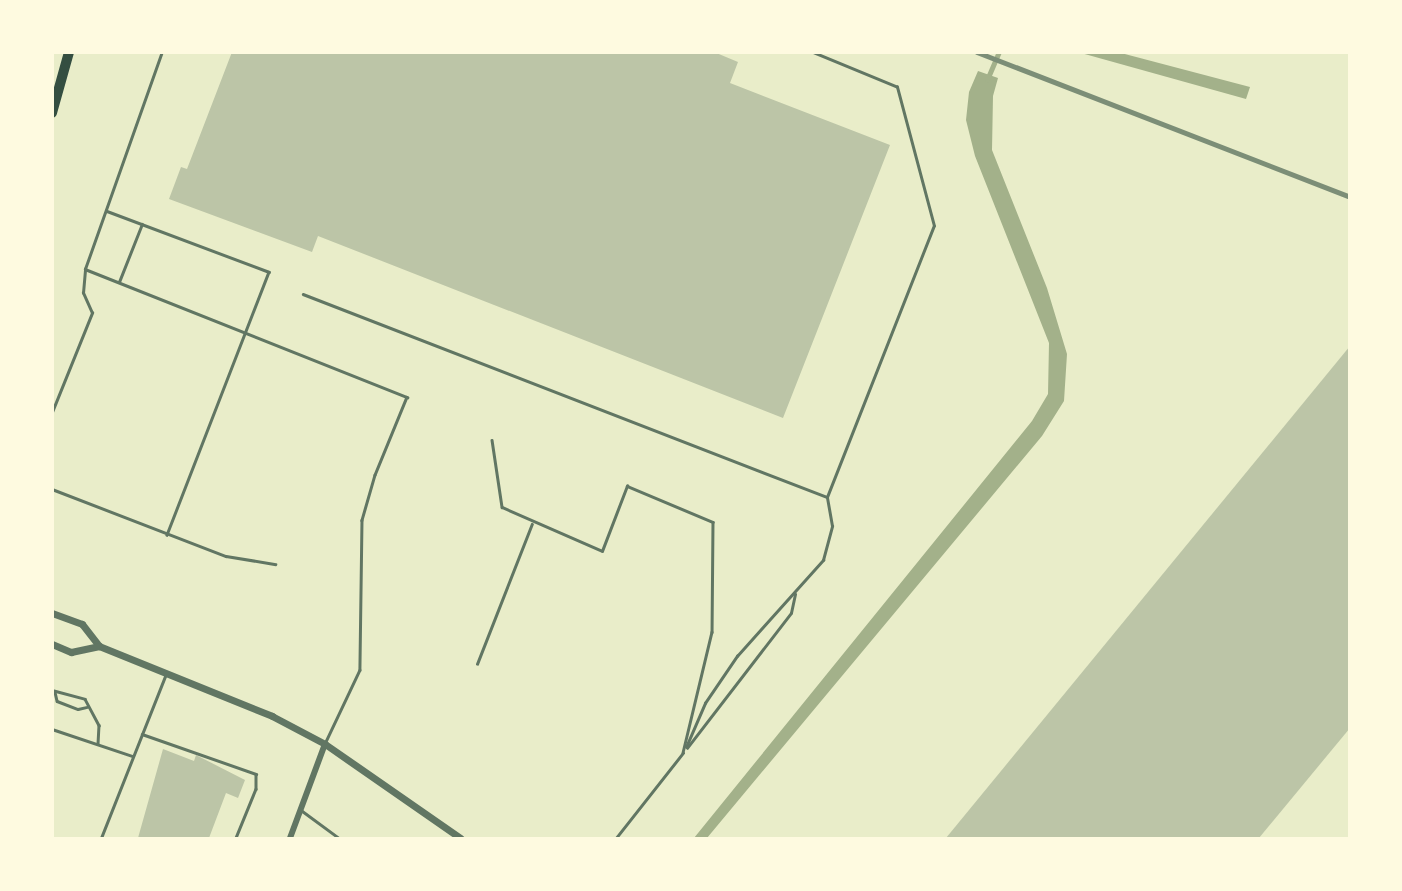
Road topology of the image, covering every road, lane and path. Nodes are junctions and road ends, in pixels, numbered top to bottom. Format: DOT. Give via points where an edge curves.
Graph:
graph roads {
  1 [pos="69,52"];
  2 [pos="162,52"];
  3 [pos="812,52"];
  4 [pos="52,113"];
  5 [pos="107,211"];
  6 [pos="142,224"];
  7 [pos="85,269"];
  8 [pos="119,282"];
  9 [pos="303,294"];
  10 [pos="246,333"];
  11 [pos="52,412"];
  12 [pos="492,440"];
  13 [pos="52,489"];
  14 [pos="827,497"];
  15 [pos="533,524"];
  16 [pos="167,535"];
  17 [pos="275,564"];
  18 [pos="795,594"];
  19 [pos="52,612"];
  20 [pos="52,644"];
  21 [pos="99,646"];
  22 [pos="477,664"];
  23 [pos="167,671"];
  24 [pos="54,692"];
  25 [pos="87,707"];
  26 [pos="52,729"];
  27 [pos="142,734"];
  28 [pos="99,744"];
  29 [pos="325,744"];
  30 [pos="683,753"];
  31 [pos="132,756"];
  32 [pos="301,810"];
  33 [pos="101,838"];
  34 [pos="236,838"];
  35 [pos="290,838"];
  36 [pos="339,838"];
  37 [pos="460,838"];
  38 [pos="617,838"];
  1 -- 4 [label="main road"];
  2 -- 5 [label="lane"];
  3 -- 14 [label="lane" via="897,87 934,226"];
  5 -- 6 [label="lane"];
  5 -- 7 [label="lane"];
  6 -- 8 [label="lane"];
  6 -- 10 [label="lane" via="269,272"];
  7 -- 8 [label="lane"];
  7 -- 11 [label="lane" via="83,293 92,313"];
  8 -- 10 [label="lane"];
  9 -- 14 [label="lane"];
  10 -- 16 [label="lane"];
  10 -- 29 [label="lane" via="407,397 362,520 360,670"];
  12 -- 15 [label="lane" via="502,507"];
  13 -- 16 [label="lane"];
  14 -- 18 [label="lane" via="832,526 823,560"];
  15 -- 22 [label="lane"];
  15 -- 30 [label="lane" via="602,551 627,486 713,522 712,632"];
  16 -- 17 [label="lane" via="226,556"];
  18 -- 30 [label="lane" via="791,613"];
  18 -- 30 [label="lane" via="778,606 737,656 705,703"];
  19 -- 21 [label="street" via="82,624"];
  20 -- 21 [label="street" via="71,652"];
  21 -- 23 [label="street"];
  23 -- 27 [label="lane"];
  23 -- 29 [label="street"];
  24 -- 25 [label="lane" via="85,699"];
  24 -- 25 [label="lane" via="57,701 78,709"];
  25 -- 28 [label="lane" via="99,725"];
  26 -- 28 [label="lane"];
  27 -- 31 [label="lane"];
  27 -- 34 [label="lane" via="256,774 256,789"];
  28 -- 31 [label="lane"];
  29 -- 32 [label="street"];
  29 -- 37 [label="street"];
  30 -- 38 [label="lane"];
  31 -- 33 [label="lane"];
  32 -- 35 [label="street"];
  32 -- 36 [label="lane"];
}
